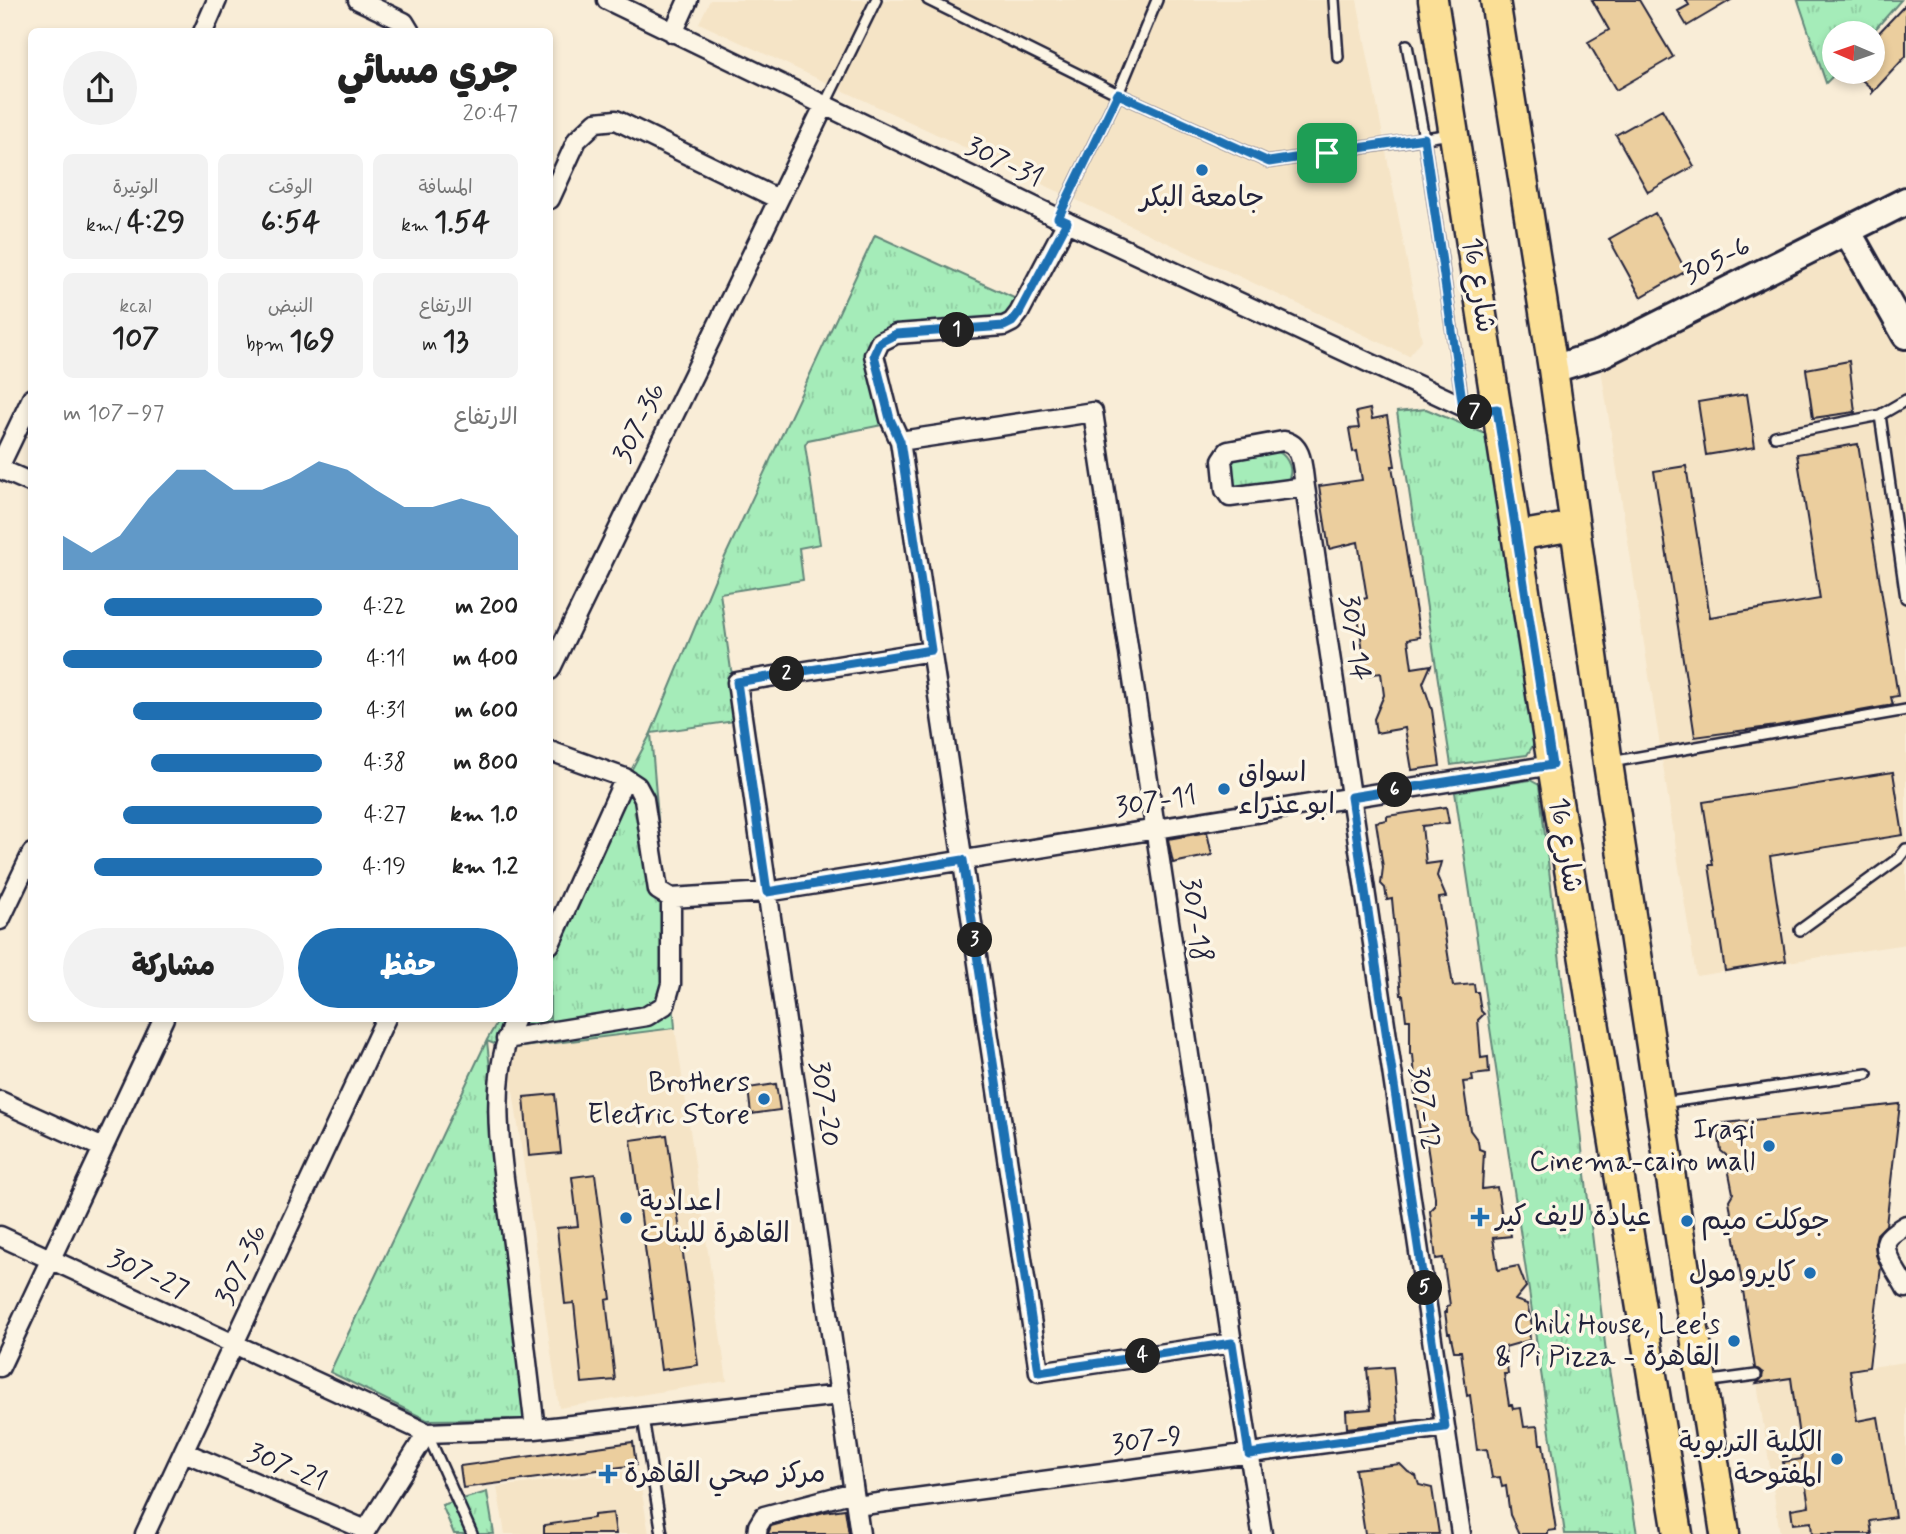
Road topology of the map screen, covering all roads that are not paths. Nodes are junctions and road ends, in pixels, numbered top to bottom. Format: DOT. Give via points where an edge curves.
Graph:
graph roads {
  1 [pos="217,0"];
  2 [pos="358,0"];
  3 [pos="607,0"];
  4 [pos="688,0"];
  5 [pos="876,0"];
  6 [pos="928,0"];
  7 [pos="1157,0"];
  8 [pos="1334,0"];
  9 [pos="1433,0"];
  10 [pos="1496,0"];
  11 [pos="204,28"];
  12 [pos="408,28"];
  13 [pos="673,33"];
  14 [pos="1407,45"];
  15 [pos="1338,57"];
  16 [pos="1118,94"];
  17 [pos="824,106"];
  18 [pos="1454,134"];
  19 [pos="1424,138"];
  20 [pos="553,192"];
  21 [pos="778,199"];
  22 [pos="1906,201"];
  23 [pos="1063,220"];
  24 [pos="1847,231"];
  25 [pos="1906,335"];
  26 [pos="1553,369"];
  27 [pos="1906,400"];
  28 [pos="28,407"];
  29 [pos="1463,407"];
  30 [pos="1497,409"];
  31 [pos="1880,415"];
  32 [pos="1776,436"];
  33 [pos="900,441"];
  34 [pos="0,467"];
  35 [pos="28,481"];
  36 [pos="1305,487"];
  37 [pos="1574,526"];
  38 [pos="1517,536"];
  39 [pos="1906,598"];
  40 [pos="931,650"];
  41 [pos="553,664"];
  42 [pos="1906,710"];
  43 [pos="553,752"];
  44 [pos="1608,763"];
  45 [pos="1552,765"];
  46 [pos="625,778"];
  47 [pos="1351,797"];
  48 [pos="1155,829"];
  49 [pos="1906,849"];
  50 [pos="963,860"];
  51 [pos="28,861"];
  52 [pos="767,892"];
  53 [pos="671,898"];
  54 [pos="0,920"];
  55 [pos="1800,930"];
  56 [pos="553,937"];
  57 [pos="162,1022"];
  58 [pos="384,1022"];
  59 [pos="513,1022"];
  60 [pos="506,1039"];
  61 [pos="1867,1074"];
  62 [pos="0,1101"];
  63 [pos="1660,1103"];
  64 [pos="103,1148"];
  65 [pos="1906,1225"];
  66 [pos="0,1236"];
  67 [pos="51,1259"];
  68 [pos="1906,1288"];
  69 [pos="1232,1343"];
  70 [pos="235,1344"];
  71 [pos="4,1349"];
  72 [pos="0,1367"];
  73 [pos="1756,1375"];
  74 [pos="1702,1382"];
  75 [pos="840,1395"];
  76 [pos="643,1418"];
  77 [pos="1445,1427"];
  78 [pos="536,1429"];
  79 [pos="427,1433"];
  80 [pos="184,1452"];
  81 [pos="1249,1454"];
  82 [pos="1717,1474"];
  83 [pos="1669,1482"];
  84 [pos="855,1499"];
  85 [pos="365,1532"];
  86 [pos="145,1534"];
  87 [pos="472,1534"];
  88 [pos="662,1534"];
  89 [pos="757,1534"];
  90 [pos="860,1534"];
  91 [pos="1262,1534"];
  92 [pos="1461,1534"];
  93 [pos="1671,1534"];
  94 [pos="1678,1534"];
  95 [pos="1725,1534"];
  96 [pos="1732,1534"];
  1 -- 11 [label="street"];
  2 -- 12 [label="street"];
  3 -- 13 [label="street, 307-31"];
  4 -- 13 [label="street"];
  5 -- 17 [label="lane"];
  6 -- 16 [label="lane"];
  7 -- 16 [label="lane"];
  8 -- 15 [label="lane"];
  9 -- 18 [label="main road, شارع 16"];
  10 -- 26 [label="main road, شارع 16"];
  13 -- 17 [label="street, 307-31"];
  14 -- 19 [label="lane"];
  16 -- 19 [label="lane" via="1269,162"];
  16 -- 23 [label="lane"];
  17 -- 21 [label="street, 307-36"];
  17 -- 23 [label="street, 307-31"];
  18 -- 19 [label="lane"];
  18 -- 30 [label="main road, شارع 16"];
  19 -- 29 [label="lane"];
  20 -- 21 [label="street" via="577,140 596,122 616,120"];
  21 -- 41 [label="street, 307-36"];
  22 -- 24 [label="street, 305-6"];
  23 -- 29 [label="street, 307-31"];
  23 -- 33 [label="street" via="1012,322 896,334 880,342 874,355"];
  24 -- 25 [label="street"];
  24 -- 26 [label="street, 305-6" via="1601,354"];
  26 -- 37 [label="main road, شارع 16"];
  27 -- 31 [label="lane"];
  28 -- 34 [label="street"];
  29 -- 30 [label="street, 307-31" via="1475,412"];
  30 -- 38 [label="main road, شارع 16"];
  31 -- 32 [label="lane"];
  31 -- 39 [label="lane"];
  33 -- 40 [label="street"];
  33 -- 48 [label="street, 307-18" via="1093,412"];
  34 -- 35 [label="street"];
  36 -- 36 [label="street, 307-14" via="1298,449 1288,441 1228,452 1222,460 1230,497"];
  36 -- 47 [label="street, 307-14"];
  37 -- 38 [label="main road"];
  37 -- 44 [label="main road, شارع 16"];
  38 -- 45 [label="main road, شارع 16"];
  40 -- 50 [label="street"];
  40 -- 52 [label="street, 307-20" via="737,682"];
  42 -- 44 [label="lane"];
  43 -- 46 [label="street"];
  44 -- 63 [label="main road, شارع 16"];
  45 -- 47 [label="street, 307-11"];
  45 -- 83 [label="main road, شارع 16"];
  46 -- 53 [label="street" via="637,786 644,799 658,890"];
  46 -- 56 [label="street"];
  47 -- 48 [label="street, 307-11"];
  47 -- 77 [label="street, 307-12"];
  48 -- 50 [label="street, 307-11"];
  48 -- 69 [label="street, 307-18"];
  49 -- 55 [label="lane"];
  50 -- 52 [label="street, 307-11"];
  50 -- 69 [label="street" via="1039,1372"];
  51 -- 54 [label="street"];
  52 -- 53 [label="street, 307-11"];
  52 -- 75 [label="street, 307-20"];
  53 -- 60 [label="street" via="671,984 665,1005 647,1016"];
  57 -- 64 [label="street"];
  58 -- 70 [label="street, 307-36"];
  59 -- 60 [label="street"];
  60 -- 78 [label="street" via="500,1067 499,1135"];
  61 -- 63 [label="lane"];
  62 -- 64 [label="street"];
  63 -- 74 [label="main road, شارع 16"];
  64 -- 67 [label="street"];
  65 -- 68 [label="street" via="1890,1236 1886,1246"];
  66 -- 67 [label="street, 307-27"];
  67 -- 70 [label="street, 307-27"];
  67 -- 71 [label="street"];
  69 -- 81 [label="street, 307-18"];
  70 -- 79 [label="street, 307-27"];
  70 -- 80 [label="street, 307-36"];
  71 -- 72 [label="street"];
  73 -- 74 [label="lane"];
  74 -- 82 [label="main road, شارع 16"];
  75 -- 76 [label="street"];
  75 -- 84 [label="street, 307-20"];
  76 -- 78 [label="street"];
  76 -- 88 [label="lane"];
  77 -- 81 [label="street, 307-9"];
  77 -- 92 [label="street, 307-12"];
  78 -- 79 [label="street"];
  79 -- 85 [label="street"];
  79 -- 87 [label="lane"];
  80 -- 85 [label="street, 307-21"];
  80 -- 86 [label="street, 307-36"];
  81 -- 84 [label="street, 307-9"];
  81 -- 91 [label="street, 307-18"];
  82 -- 95 [label="main road"];
  82 -- 96 [label="main road"];
  83 -- 93 [label="main road"];
  83 -- 94 [label="main road"];
  84 -- 89 [label="street, 307-9" via="764,1516"];
  84 -- 90 [label="street, 307-20"];
}
